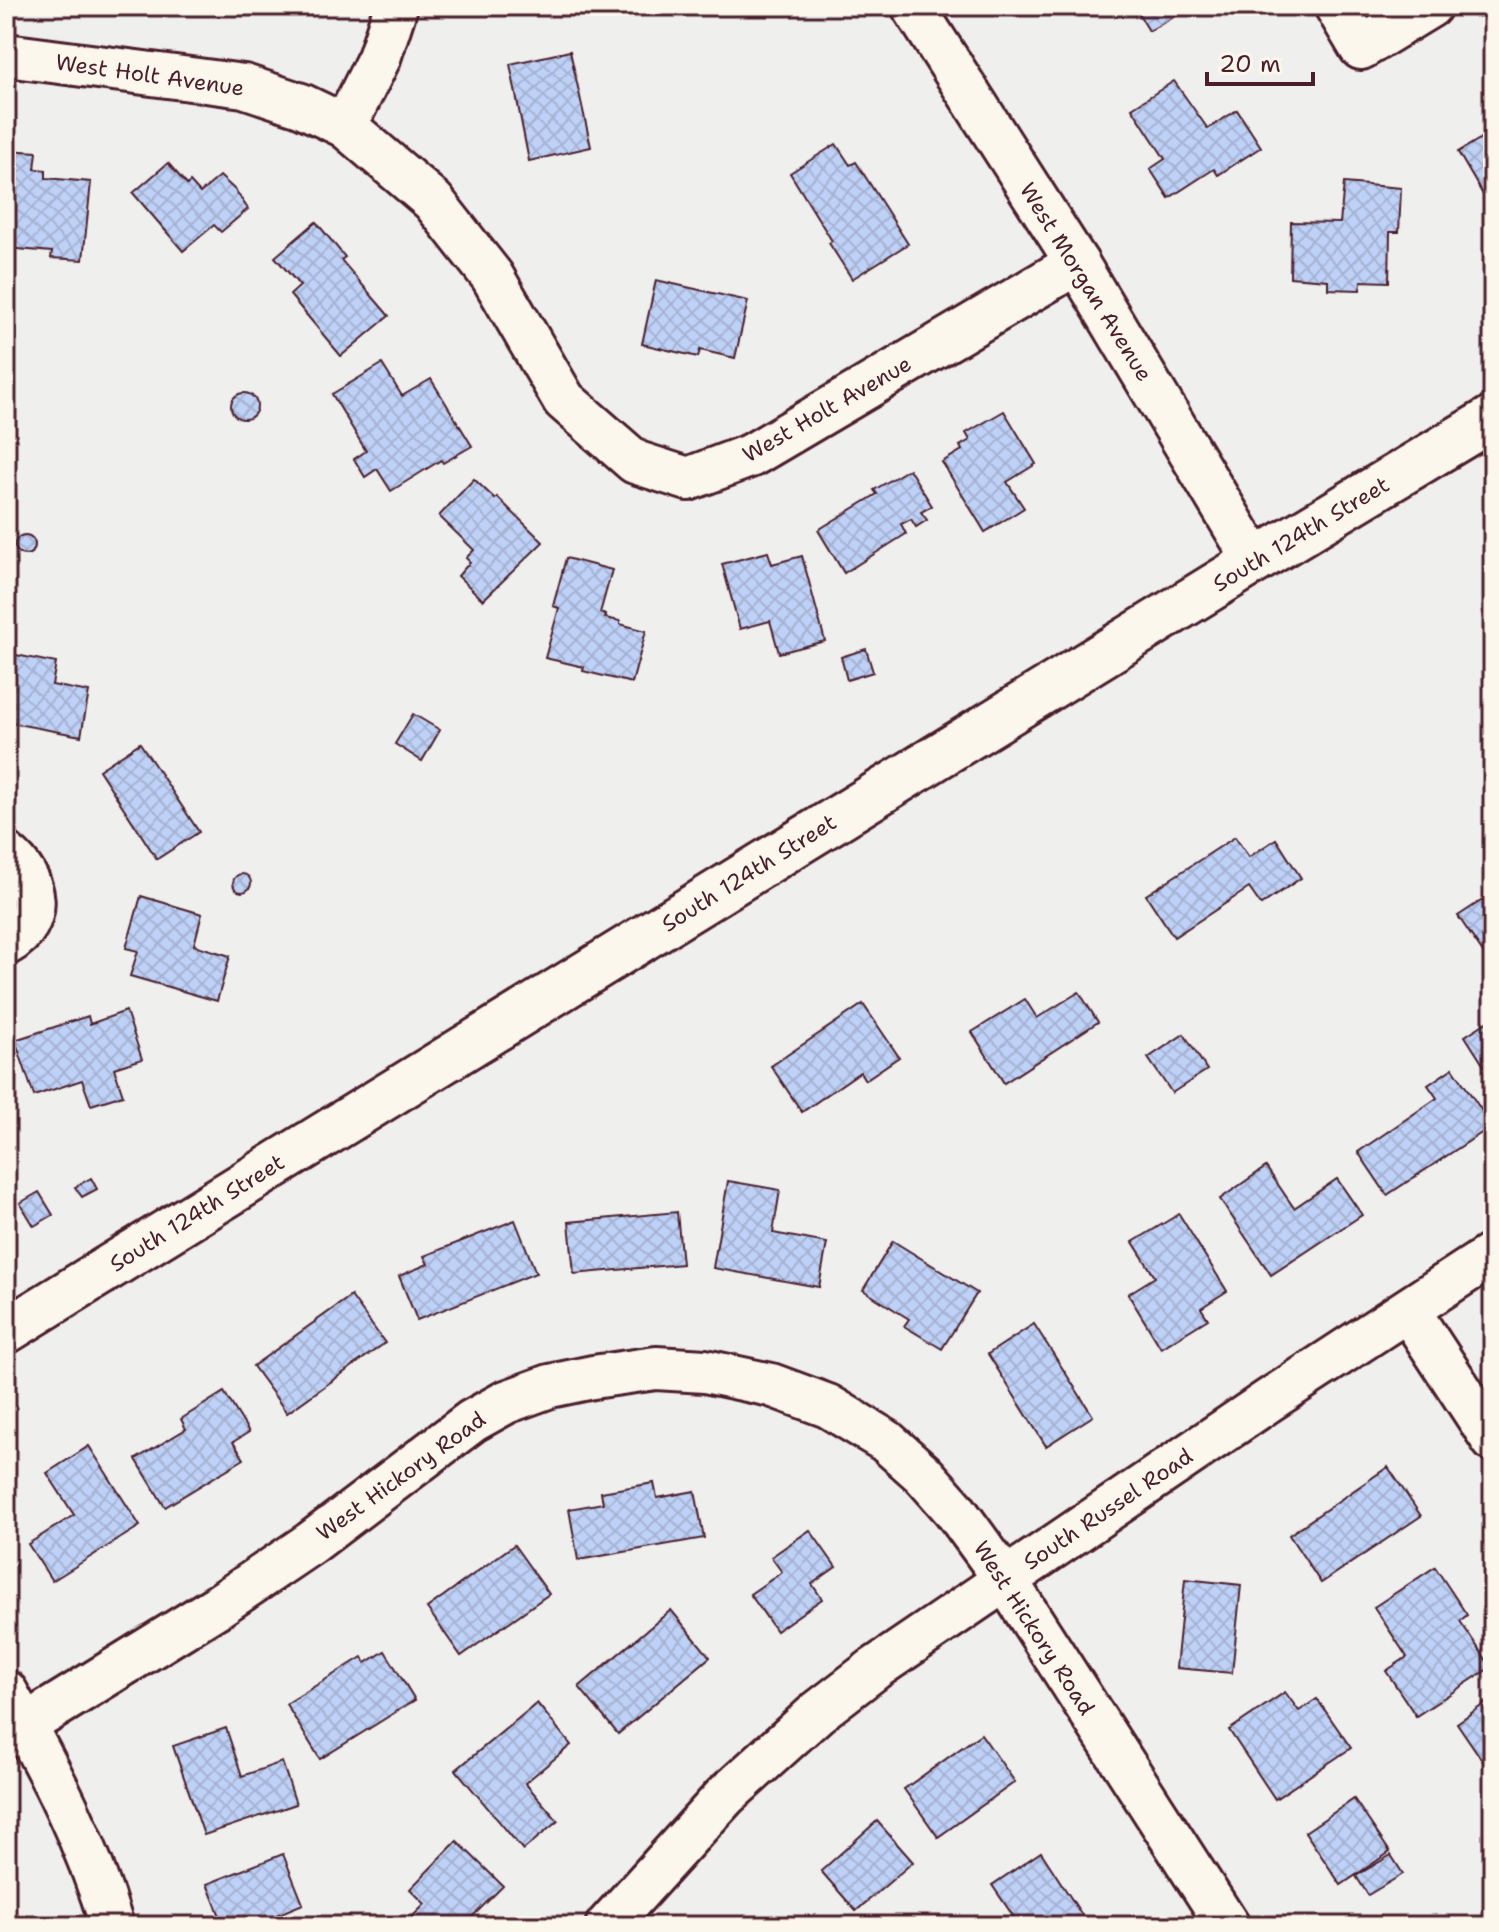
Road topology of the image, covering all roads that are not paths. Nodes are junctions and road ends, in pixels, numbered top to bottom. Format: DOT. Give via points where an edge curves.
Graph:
graph roads {
  1 [pos="396,6"];
  2 [pos="913,6"];
  3 [pos="1336,6"];
  4 [pos="1430,6"];
  5 [pos="6,55"];
  6 [pos="345,126"];
  7 [pos="1077,263"];
  8 [pos="1493,418"];
  9 [pos="1255,561"];
  10 [pos="6,854"];
  11 [pos="6,944"];
  12 [pos="1493,1254"];
  13 [pos="1408,1310"];
  14 [pos="6,1331"];
  15 [pos="1493,1440"];
  16 [pos="1005,1579"];
  17 [pos="12,1718"];
  18 [pos="112,1926"];
  19 [pos="607,1926"];
  20 [pos="1228,1926"];
  1 -- 6 [label="street" via="379,58"];
  2 -- 7 [label="street, West Morgan Avenue"];
  3 -- 4 [label="street" via="1361,48"];
  5 -- 6 [label="street, West Holt Avenue" via="244,86"];
  6 -- 7 [label="street, West Holt Avenue" via="443,213 492,276 564,400 635,462 688,479 752,455"];
  7 -- 9 [label="street, West Morgan Avenue"];
  8 -- 9 [label="street, South 124th Street"];
  9 -- 14 [label="street, South 124th Street"];
  10 -- 11 [label="street" via="25,873 33,898 31,916"];
  12 -- 13 [label="street, South Russel Road"];
  13 -- 15 [label="street"];
  13 -- 16 [label="street, South Russel Road"];
  16 -- 17 [label="street, West Hickory Road" via="954,1509 886,1441 828,1406 771,1385 705,1371 656,1368 550,1386 472,1421 218,1606"];
  16 -- 19 [label="street, South Russel Road" via="818,1712 725,1796"];
  16 -- 20 [label="street, West Hickory Road"];
  17 -- 18 [label="street" via="57,1782"];
}
